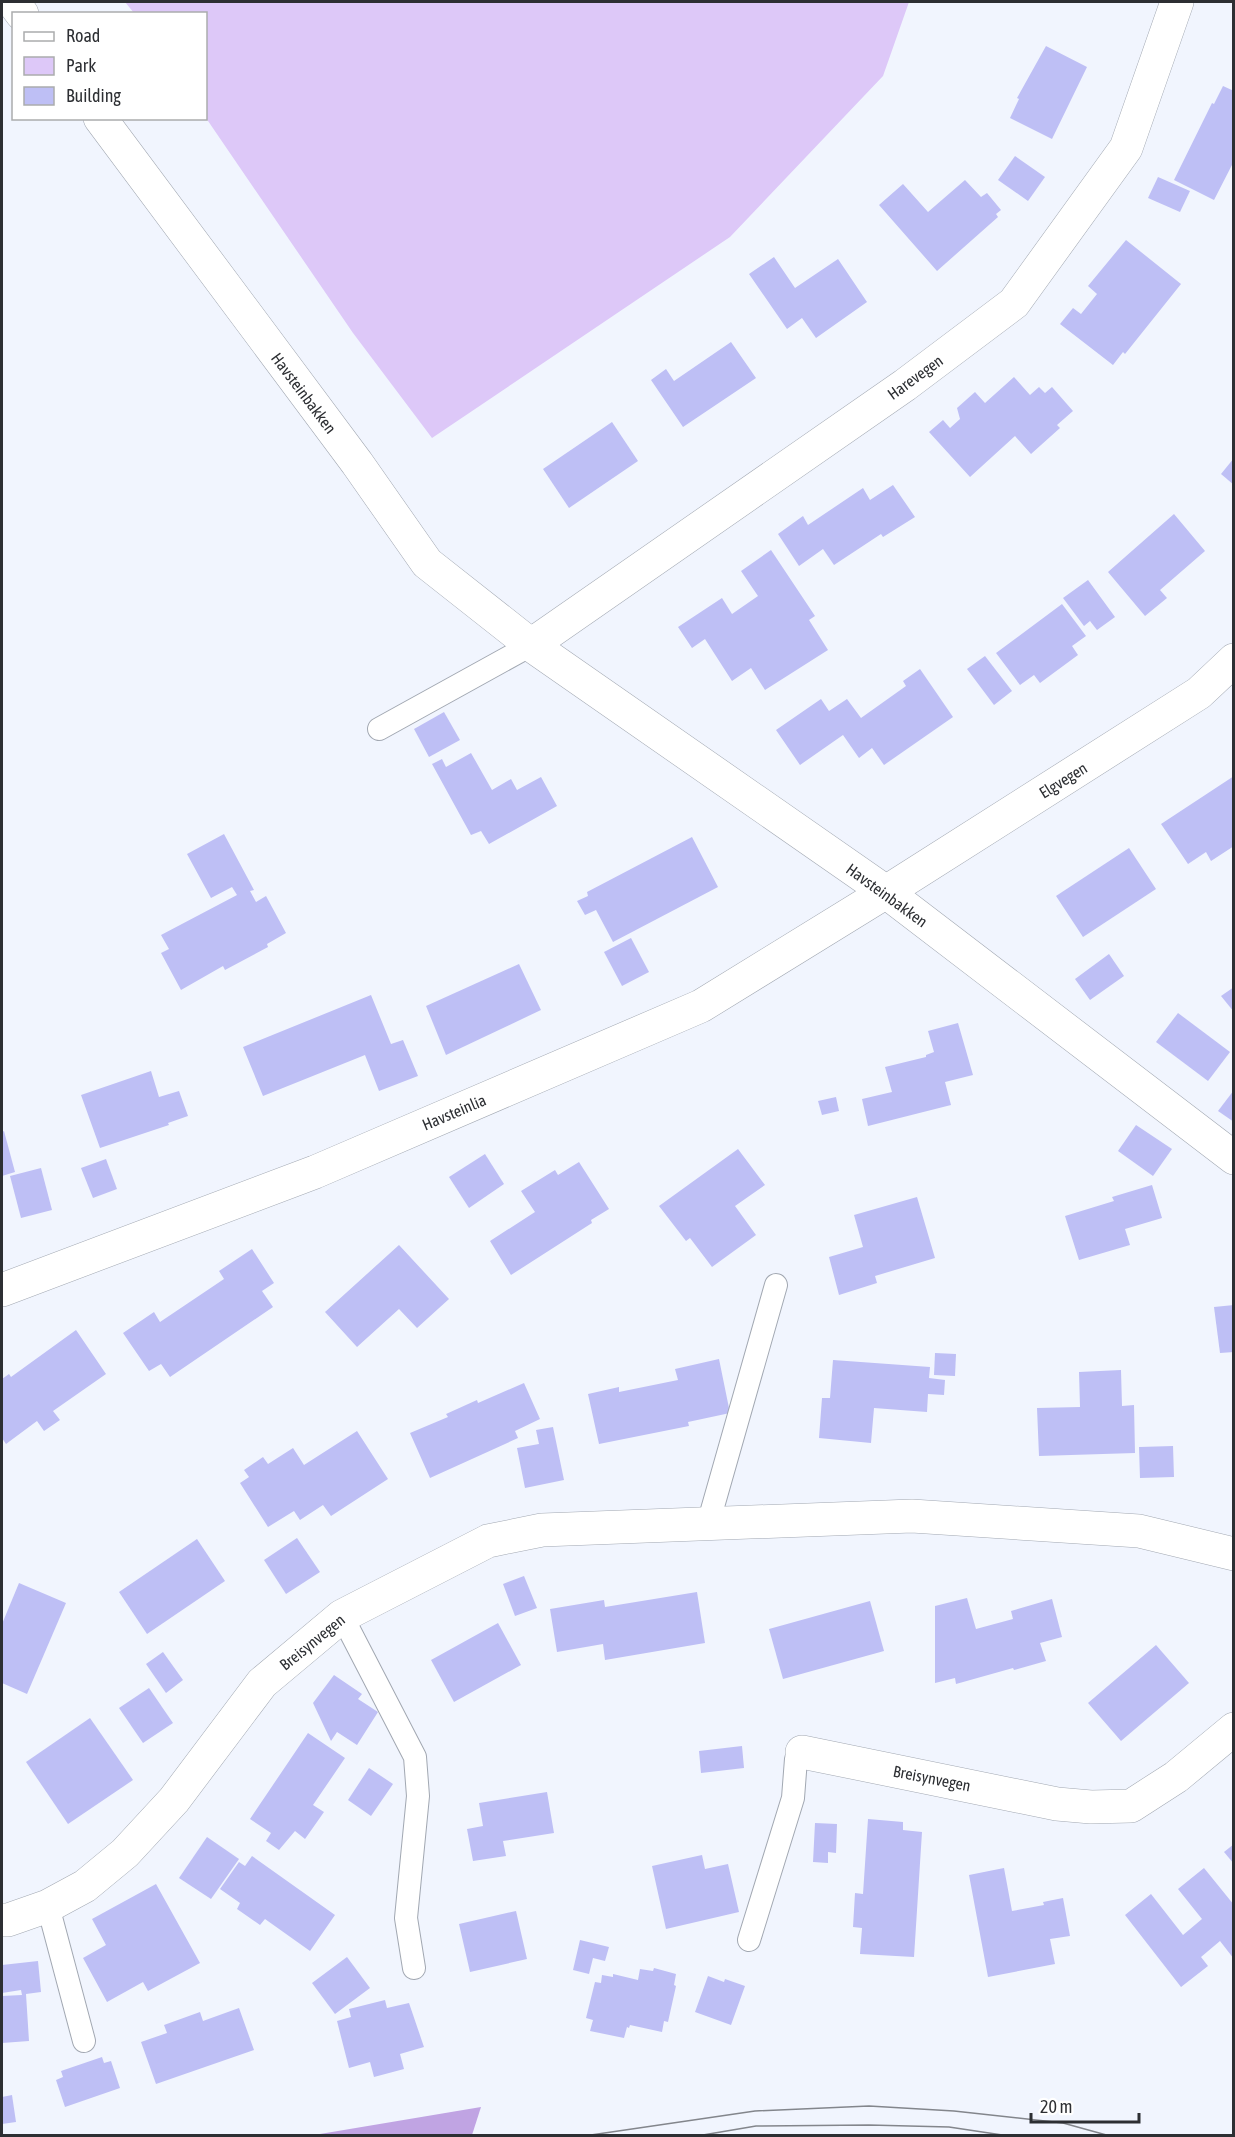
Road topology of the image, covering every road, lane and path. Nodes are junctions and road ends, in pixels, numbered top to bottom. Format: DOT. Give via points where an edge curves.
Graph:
graph roads {
  1 [pos="1177,2"];
  2 [pos="101,120"];
  3 [pos="531,645"];
  4 [pos="1233,660"];
  5 [pos="379,729"];
  6 [pos="886,892"];
  7 [pos="1233,1158"];
  8 [pos="776,1285"];
  9 [pos="2,1290"];
  10 [pos="708,1524"];
  11 [pos="1233,1554"];
  12 [pos="342,1616"];
  13 [pos="1233,1729"];
  14 [pos="802,1752"];
  15 [pos="48,1906"];
  16 [pos="2,1920"];
  17 [pos="748,1940"];
  18 [pos="414,1968"];
  19 [pos="84,2041"];
  1 -- 3 [label="street, Harevegen" via="1126,148 1014,303 905,385"];
  2 -- 3 [label="street, Havsteinbakken" via="427,563"];
  3 -- 5 [label="lane"];
  3 -- 6 [label="street, Havsteinbakken"];
  4 -- 6 [label="street, Elgvegen" via="1199,693"];
  6 -- 7 [label="street, Havsteinbakken"];
  6 -- 9 [label="street, Havsteinlia" via="700,1006 315,1172"];
  8 -- 10 [label="lane"];
  10 -- 11 [label="street, Breisynvegen" via="912,1516 1139,1531"];
  10 -- 12 [label="street, Breisynvegen" via="542,1530 488,1541"];
  12 -- 15 [label="street, Breisynvegen" via="262,1683 174,1800 125,1853 85,1886"];
  12 -- 18 [label="lane" via="415,1757 418,1796 406,1918"];
  13 -- 14 [label="street, Breisynvegen" via="1176,1777 1131,1806 1057,1803"];
  14 -- 17 [label="lane, Breisynvegen" via="796,1760 793,1798"];
  15 -- 16 [label="street, Breisynvegen"];
  15 -- 19 [label="lane"];
}
